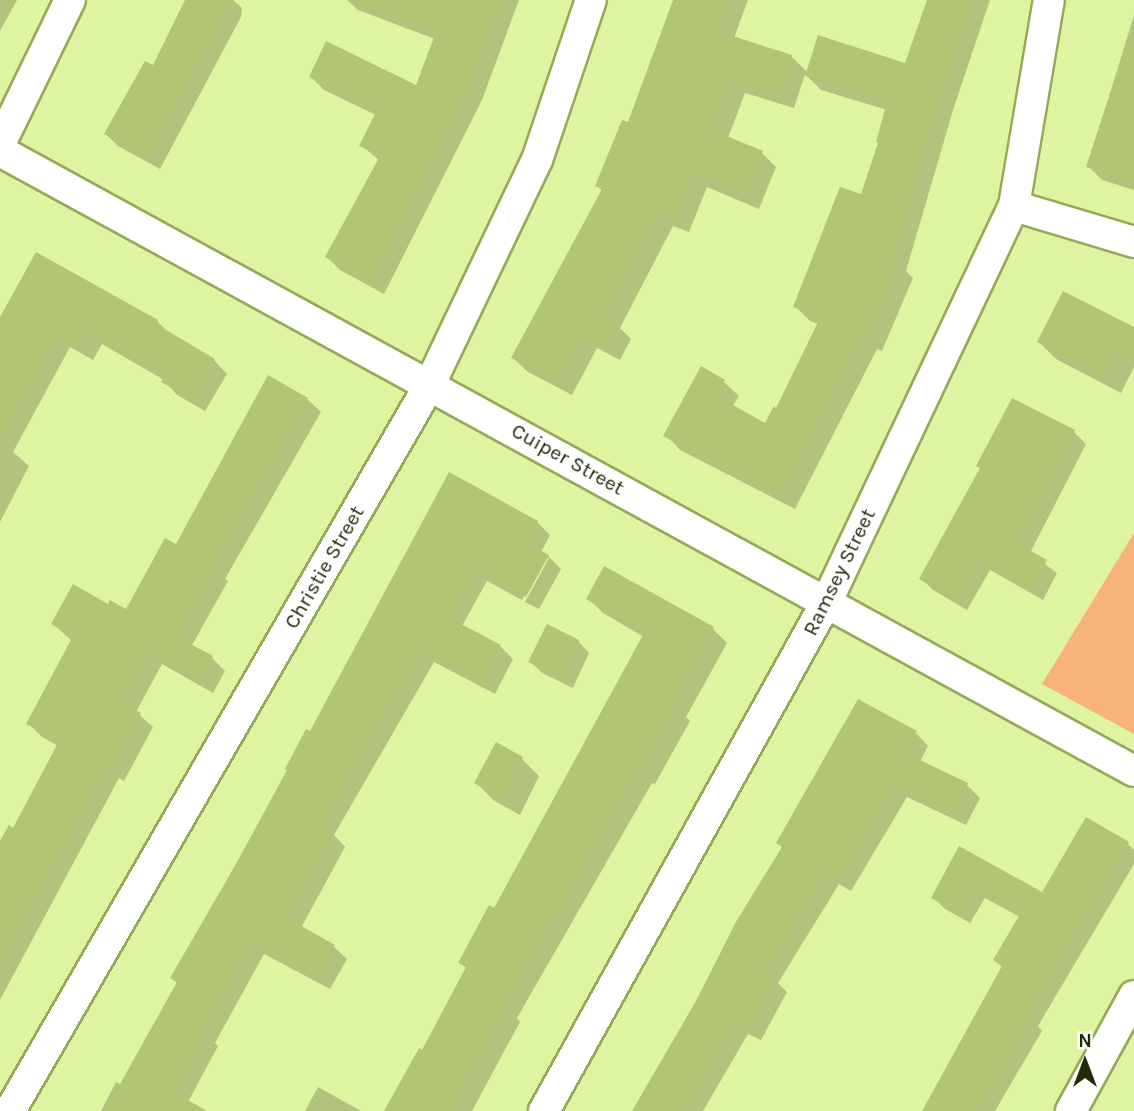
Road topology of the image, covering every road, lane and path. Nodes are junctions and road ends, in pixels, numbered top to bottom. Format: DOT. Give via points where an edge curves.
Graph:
graph roads {
  1 [pos="70,0"];
  2 [pos="591,0"];
  3 [pos="1049,0"];
  4 [pos="0,144"];
  5 [pos="0,152"];
  6 [pos="1014,206"];
  7 [pos="1134,242"];
  8 [pos="430,384"];
  9 [pos="827,601"];
  10 [pos="1134,771"];
  11 [pos="1134,996"];
  12 [pos="10,1111"];
  13 [pos="544,1111"];
  14 [pos="1071,1111"];
  1 -- 4 [label="street"];
  2 -- 8 [label="street, Christie Street" via="537,160"];
  3 -- 6 [label="street, Ramsey Street"];
  5 -- 8 [label="street, Cuiper Street"];
  6 -- 7 [label="street"];
  6 -- 9 [label="street, Ramsey Street"];
  8 -- 9 [label="street, Cuiper Street"];
  8 -- 12 [label="street, Christie Street"];
  9 -- 10 [label="street, Cuiper Street"];
  9 -- 13 [label="street, Ramsey Street"];
  11 -- 14 [label="street"];
}
